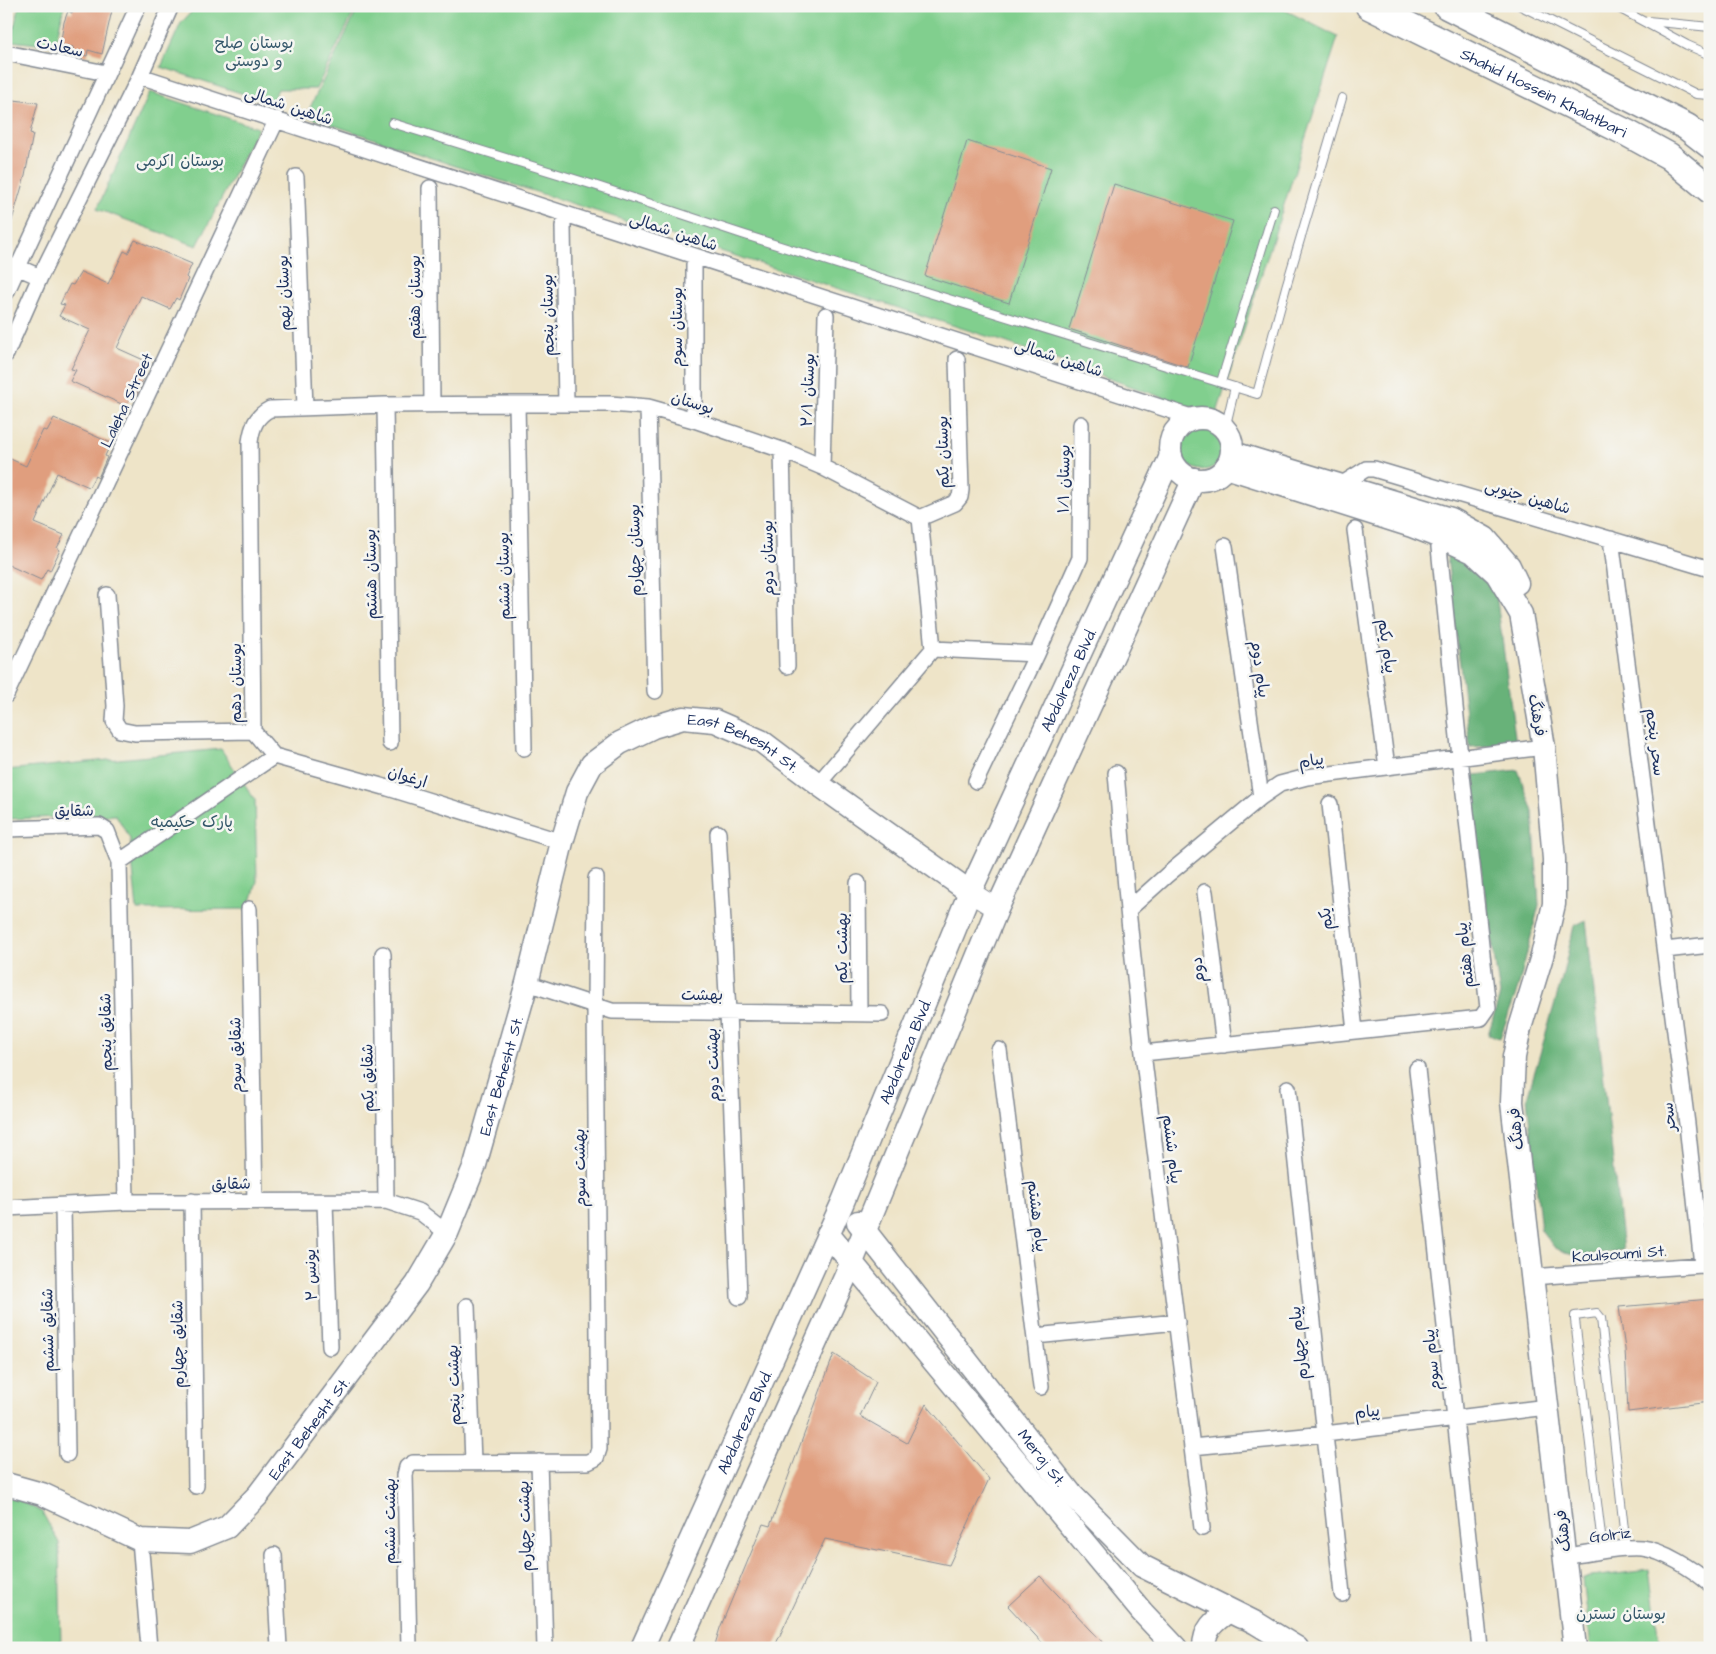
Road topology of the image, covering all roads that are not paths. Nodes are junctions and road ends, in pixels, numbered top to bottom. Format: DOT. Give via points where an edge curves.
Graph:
graph roads {
  1 [pos="138,6"];
  2 [pos="171,6"];
  3 [pos="1370,6"];
  4 [pos="1447,6"];
  5 [pos="1521,6"];
  6 [pos="1615,6"];
  7 [pos="1644,21"];
  8 [pos="1710,27"];
  9 [pos="6,53"];
  10 [pos="1710,55"];
  11 [pos="106,73"];
  12 [pos="140,76"];
  13 [pos="1710,95"];
  14 [pos="1342,98"];
  15 [pos="277,120"];
  16 [pos="392,123"];
  17 [pos="1710,145"];
  18 [pos="296,177"];
  19 [pos="430,188"];
  20 [pos="1710,190"];
  21 [pos="1274,209"];
  22 [pos="563,226"];
  23 [pos="694,264"];
  24 [pos="12,266"];
  25 [pos="40,277"];
  26 [pos="6,293"];
  27 [pos="826,315"];
  28 [pos="6,354"];
  29 [pos="957,359"];
  30 [pos="1221,382"];
  31 [pos="1235,387"];
  32 [pos="517,404"];
  33 [pos="566,404"];
  34 [pos="385,405"];
  35 [pos="432,405"];
  36 [pos="306,407"];
  37 [pos="648,407"];
  38 [pos="1197,419"];
  39 [pos="694,420"];
  40 [pos="1082,424"];
  41 [pos="1225,429"];
  42 [pos="782,450"];
  43 [pos="1171,456"];
  44 [pos="1229,460"];
  45 [pos="822,467"];
  46 [pos="1194,479"];
  47 [pos="1339,486"];
  48 [pos="920,518"];
  49 [pos="1355,530"];
  50 [pos="1611,539"];
  51 [pos="1225,546"];
  52 [pos="1439,547"];
  53 [pos="1710,569"];
  54 [pos="107,595"];
  55 [pos="1522,606"];
  56 [pos="933,649"];
  57 [pos="1036,654"];
  58 [pos="787,666"];
  59 [pos="655,691"];
  60 [pos="6,695"];
  61 [pos="254,731"];
  62 [pos="390,743"];
  63 [pos="1544,747"];
  64 [pos="524,748"];
  65 [pos="274,756"];
  66 [pos="1460,757"];
  67 [pos="1387,767"];
  68 [pos="1116,773"];
  69 [pos="976,781"];
  70 [pos="818,784"];
  71 [pos="1261,797"];
  72 [pos="1330,804"];
  73 [pos="6,829"];
  74 [pos="718,833"];
  75 [pos="562,842"];
  76 [pos="119,862"];
  77 [pos="596,878"];
  78 [pos="858,883"];
  79 [pos="970,892"];
  80 [pos="1206,892"];
  81 [pos="997,909"];
  82 [pos="249,910"];
  83 [pos="1128,910"];
  84 [pos="1710,945"];
  85 [pos="1665,950"];
  86 [pos="384,954"];
  87 [pos="527,983"];
  88 [pos="595,1006"];
  89 [pos="728,1012"];
  90 [pos="859,1014"];
  91 [pos="882,1014"];
  92 [pos="1355,1031"];
  93 [pos="1224,1044"];
  94 [pos="999,1050"];
  95 [pos="1143,1053"];
  96 [pos="1417,1069"];
  97 [pos="1288,1088"];
  98 [pos="255,1200"];
  99 [pos="192,1201"];
  100 [pos="386,1201"];
  101 [pos="126,1202"];
  102 [pos="325,1202"];
  103 [pos="842,1204"];
  104 [pos="62,1206"];
  105 [pos="6,1208"];
  106 [pos="866,1230"];
  107 [pos="447,1233"];
  108 [pos="828,1234"];
  109 [pos="852,1262"];
  110 [pos="1706,1266"];
  111 [pos="1531,1277"];
  112 [pos="740,1297"];
  113 [pos="467,1306"];
  114 [pos="1177,1322"];
  115 [pos="1035,1336"];
  116 [pos="330,1347"];
  117 [pos="1042,1387"];
  118 [pos="1547,1407"];
  119 [pos="1455,1417"];
  120 [pos="1325,1434"];
  121 [pos="1192,1448"];
  122 [pos="67,1454"];
  123 [pos="596,1458"];
  124 [pos="473,1462"];
  125 [pos="539,1462"];
  126 [pos="6,1484"];
  127 [pos="196,1486"];
  128 [pos="1202,1528"];
  129 [pos="140,1540"];
  130 [pos="1626,1548"];
  131 [pos="1603,1552"];
  132 [pos="274,1555"];
  133 [pos="1565,1556"];
  134 [pos="1710,1584"];
  135 [pos="1342,1594"];
  136 [pos="1256,1623"];
  137 [pos="149,1648"];
  138 [pos="279,1648"];
  139 [pos="409,1648"];
  140 [pos="545,1648"];
  141 [pos="642,1648"];
  142 [pos="678,1648"];
  143 [pos="1176,1648"];
  144 [pos="1204,1648"];
  145 [pos="1297,1648"];
  146 [pos="1480,1648"];
  147 [pos="1575,1648"];
  1 -- 11 [label="street"];
  2 -- 12 [label="street"];
  3 -- 20 [label="highway, Shahid Hossein Khalatbari" via="1627,133 1669,156"];
  4 -- 17 [label="highway, Shahid Hossein Khalatbari" via="1680,123"];
  5 -- 13 [label="lane" via="1696,94"];
  6 -- 7 [label="lane"];
  7 -- 8 [label="lane"];
  7 -- 10 [label="lane"];
  9 -- 11 [label="street, سعادت"];
  11 -- 24 [label="street"];
  12 -- 15 [label="street, شاهین شمالی"];
  12 -- 25 [label="street"];
  14 -- 31 [label="lane" via="1257,394"];
  15 -- 38 [label="street, شاهین شمالی"];
  15 -- 60 [label="street, Laleha Street"];
  16 -- 30 [label="lane"];
  18 -- 36 [label="street, بوستان نهم"];
  19 -- 35 [label="street, بوستان هفتم"];
  21 -- 30 [label="lane"];
  22 -- 33 [label="street, بوستان پنجم"];
  23 -- 39 [label="street, بوستان سوم"];
  24 -- 25 [label="street"];
  24 -- 26 [label="street"];
  25 -- 28 [label="street"];
  27 -- 45 [label="street, بوستان ۲/۱"];
  29 -- 48 [label="street, بوستان یکم" via="960,497 955,503"];
  30 -- 31 [label="lane"];
  31 -- 41 [label="lane"];
  32 -- 33 [label="street, بوستان"];
  32 -- 35 [label="street, بوستان"];
  32 -- 64 [label="street, بوستان ششم"];
  33 -- 37 [label="street, بوستان"];
  34 -- 35 [label="street, بوستان"];
  34 -- 36 [label="street, بوستان"];
  34 -- 62 [label="street, بوستان هشتم"];
  36 -- 61 [label="street, بوستان دهم" via="270,409 261,414 251,432"];
  37 -- 39 [label="street, بوستان"];
  37 -- 59 [label="street, بوستان چهارم"];
  38 -- 41 [label="main road" via="1207,419"];
  38 -- 43 [label="main road" via="1179,428 1171,446"];
  39 -- 42 [label="street, بوستان"];
  40 -- 57 [label="street, بوستان ۱/۱" via="1080,558"];
  41 -- 44 [label="main road" via="1232,444"];
  42 -- 45 [label="street, بوستان"];
  42 -- 58 [label="street, بوستان دوم"];
  43 -- 46 [label="main road" via="1179,471"];
  43 -- 79 [label="main road, Abdolreza Blvd."];
  44 -- 46 [label="main road" via="1220,474 1203,480"];
  44 -- 47 [label="main road, فرهنگ"];
  44 -- 55 [label="main road, فرهنگ" via="1412,526 1473,552 1497,574"];
  45 -- 48 [label="street, بوستان"];
  46 -- 81 [label="main road, Abdolreza Blvd."];
  47 -- 50 [label="street, شاهین جنوبی" via="1366,469 1374,469"];
  47 -- 55 [label="main road, فرهنگ" via="1451,520 1485,538 1509,566 1520,590"];
  48 -- 56 [label="street"];
  49 -- 67 [label="street, پیام یکم"];
  50 -- 53 [label="street, شاهین جنوبی"];
  50 -- 85 [label="street, سحر پنجم"];
  51 -- 71 [label="street, پیام دوم"];
  52 -- 66 [label="street, پیام هفتم"];
  54 -- 61 [label="street, بوستان دهم" via="114,721 120,730 135,733"];
  55 -- 63 [label="main road, فرهنگ"];
  56 -- 57 [label="street"];
  56 -- 70 [label="street"];
  57 -- 69 [label="street, بوستان ۱/۱"];
  61 -- 65 [label="street"];
  63 -- 66 [label="street, پیام"];
  63 -- 111 [label="main road, فرهنگ" via="1554,860 1554,904 1520,1028 1514,1057 1512,1102"];
  65 -- 75 [label="street, ارغوان"];
  65 -- 76 [label="street"];
  66 -- 67 [label="street, پیام"];
  66 -- 92 [label="street, پیام هفتم" via="1488,1008 1481,1018"];
  67 -- 71 [label="street, پیام" via="1307,777 1280,784"];
  68 -- 83 [label="street, پیام ششم"];
  70 -- 75 [label="main road, East Behesht St." via="761,741 715,721 684,718 653,727 620,743 592,764 576,792"];
  70 -- 79 [label="main road, East Behesht St."];
  71 -- 83 [label="street, پیام"];
  72 -- 92 [label="street, یکم"];
  73 -- 76 [label="street, شقایق" via="99,826 107,831"];
  74 -- 89 [label="street, بهشت دوم"];
  75 -- 87 [label="main road, East Behesht St."];
  76 -- 101 [label="street, شقایق پنجم"];
  77 -- 88 [label="street, بهشت سوم"];
  78 -- 90 [label="street, بهشت یکم"];
  79 -- 81 [label="street"];
  79 -- 103 [label="main road, Abdolreza Blvd."];
  80 -- 93 [label="street, دوم"];
  81 -- 106 [label="main road, Abdolreza Blvd."];
  82 -- 98 [label="street, شقایق سوم"];
  83 -- 95 [label="street, پیام ششم"];
  84 -- 85 [label="street"];
  85 -- 110 [label="street, سحر"];
  86 -- 100 [label="street, شقایق یکم"];
  87 -- 88 [label="street, بهشت"];
  87 -- 107 [label="main road, East Behesht St." via="474,1164"];
  88 -- 89 [label="street, بهشت" via="612,1011"];
  88 -- 123 [label="street, بهشت سوم" via="599,1449"];
  89 -- 90 [label="street, بهشت"];
  89 -- 112 [label="street, بهشت دوم"];
  90 -- 91 [label="street, بهشت"];
  92 -- 93 [label="street, پیام هفتم"];
  93 -- 95 [label="street, پیام هفتم"];
  94 -- 115 [label="street, پیام هشتم"];
  95 -- 114 [label="street, پیام ششم"];
  96 -- 119 [label="street, پیام سوم"];
  97 -- 120 [label="street, پیام چهارم"];
  98 -- 99 [label="street, شقایق"];
  98 -- 102 [label="street, شقایق"];
  99 -- 101 [label="street, شقایق"];
  99 -- 127 [label="street, شقایق چهارم"];
  100 -- 102 [label="street, شقایق"];
  100 -- 107 [label="street, شقایق" via="420,1212"];
  101 -- 104 [label="street, شقایق"];
  102 -- 116 [label="street, یونس ۲"];
  103 -- 106 [label="main road, Meraj St."];
  103 -- 108 [label="main road, Abdolreza Blvd."];
  104 -- 105 [label="street, شقایق"];
  104 -- 122 [label="street, شقایق ششم"];
  106 -- 109 [label="main road, Abdolreza Blvd."];
  106 -- 136 [label="main road, Meraj St." via="1072,1495 1097,1521 1142,1566"];
  107 -- 129 [label="main road, East Behesht St." via="417,1284 258,1495 227,1528 190,1542"];
  108 -- 109 [label="main road, Meraj St."];
  108 -- 141 [label="main road, Abdolreza Blvd."];
  109 -- 142 [label="main road, Abdolreza Blvd."];
  109 -- 143 [label="main road, Meraj St." via="1142,1612"];
  110 -- 111 [label="street, Koulsoumi St."];
  111 -- 118 [label="main road, فرهنگ"];
  113 -- 124 [label="street, بهشت پنجم"];
  114 -- 115 [label="street"];
  114 -- 121 [label="street, پیام ششم"];
  115 -- 117 [label="street, پیام هشتم"];
  118 -- 119 [label="street, پیام"];
  118 -- 133 [label="main road, فرهنگ"];
  119 -- 120 [label="street, پیام"];
  119 -- 146 [label="street, پیام سوم"];
  120 -- 121 [label="street, پیام"];
  120 -- 135 [label="street, پیام چهارم"];
  121 -- 128 [label="street, پیام ششم"];
  123 -- 125 [label="street, بهشت چهارم" via="588,1462"];
  124 -- 125 [label="street, بهشت ششم"];
  124 -- 139 [label="street, بهشت ششم" via="413,1463 407,1467"];
  125 -- 140 [label="street, بهشت چهارم"];
  126 -- 129 [label="main road, East Behesht St." via="42,1494"];
  129 -- 137 [label="street"];
  130 -- 131 [label="street, Golriz"];
  130 -- 131 [label="lane" via="1601,1318 1597,1313 1578,1315 1575,1320"];
  130 -- 134 [label="street, Golriz" via="1643,1548 1663,1554"];
  131 -- 133 [label="street, Golriz"];
  132 -- 138 [label="street"];
  133 -- 147 [label="main road, فرهنگ"];
  136 -- 144 [label="main road" via="1229,1612 1214,1621 1204,1638"];
  136 -- 145 [label="main road, Meraj St."];
}
